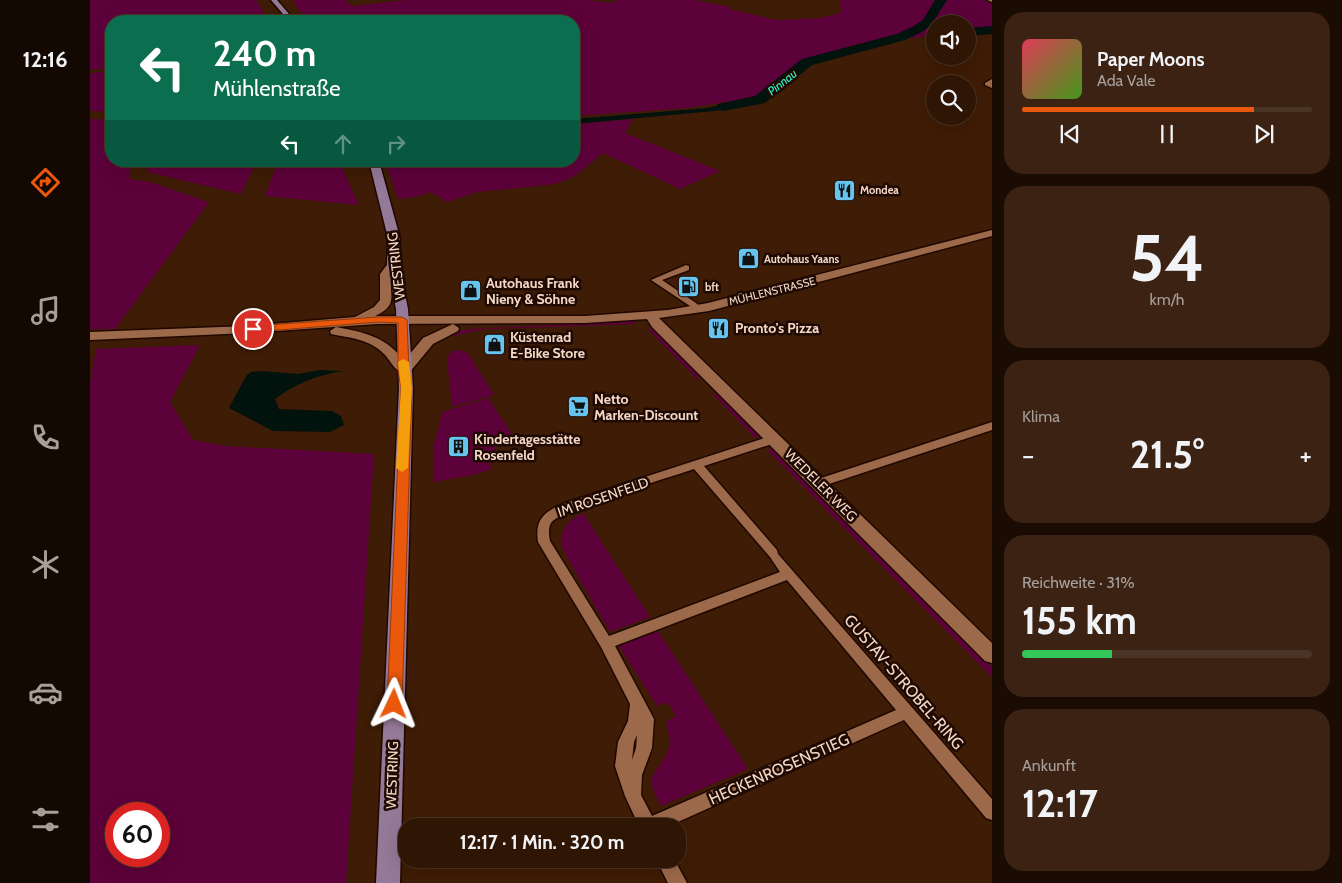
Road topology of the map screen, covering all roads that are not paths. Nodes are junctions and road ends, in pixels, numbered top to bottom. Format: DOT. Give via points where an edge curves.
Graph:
graph roads {
  1 [pos="274,0"];
  2 [pos="287,15"];
  3 [pos="992,81"];
  4 [pos="992,86"];
  5 [pos="376,167"];
  6 [pos="992,233"];
  7 [pos="394,264"];
  8 [pos="686,268"];
  9 [pos="692,305"];
  10 [pos="650,316"];
  11 [pos="548,320"];
  12 [pos="348,322"];
  13 [pos="402,325"];
  14 [pos="453,328"];
  15 [pos="336,331"];
  16 [pos="169,333"];
  17 [pos="90,336"];
  18 [pos="404,370"];
  19 [pos="992,426"];
  20 [pos="774,439"];
  21 [pos="697,465"];
  22 [pos="819,483"];
  23 [pos="789,574"];
  24 [pos="606,643"];
  25 [pos="992,655"];
  26 [pos="907,712"];
  27 [pos="992,812"];
  28 [pos="645,818"];
  29 [pos="667,818"];
  30 [pos="670,868"];
  31 [pos="388,883"];
  32 [pos="678,883"];
  1 -- 2 [label="main road"];
  3 -- 4 [label="street" via="987,84"];
  5 -- 7 [label="main road, WESTRING" via="391,221"];
  6 -- 10 [label="main road, MÜHLENSTRASSE" via="708,307"];
  7 -- 12 [label="main road" via="386,274 386,300 366,317"];
  7 -- 13 [label="main road, WESTRING"];
  8 -- 9 [label="street" via="655,280"];
  10 -- 11 [label="main road, MÜHLENSTRASSE"];
  10 -- 20 [label="main road, WEDELER WEG"];
  11 -- 13 [label="main road, MÜHLENSTRASSE" via="491,318"];
  11 -- 14 [label="main road, MÜHLENSTRASSE"];
  12 -- 13 [label="main road, MÜHLENSTRASSE"];
  12 -- 16 [label="main road, MÜHLENSTRASSE"];
  13 -- 14 [label="main road, MÜHLENSTRASSE"];
  13 -- 15 [label="main road, MÜHLENSTRASSE"];
  13 -- 18 [label="main road, WESTRING"];
  14 -- 18 [label="main road" via="428,341"];
  15 -- 16 [label="main road, MÜHLENSTRASSE"];
  15 -- 18 [label="main road" via="381,343"];
  16 -- 17 [label="main road, MÜHLENSTRASSE"];
  18 -- 31 [label="main road, WESTRING" via="406,388"];
  19 -- 22 [label="street"];
  20 -- 21 [label="street, IM ROSENFELD"];
  20 -- 22 [label="main road, WEDELER WEG"];
  21 -- 23 [label="street, GUSTAV-STROBEL-RING"];
  21 -- 24 [label="street, IM ROSENFELD" via="572,505 546,519 541,530 544,542"];
  22 -- 25 [label="main road, WEDELER WEG"];
  23 -- 24 [label="street"];
  23 -- 26 [label="street, GUSTAV-STROBEL-RING"];
  24 -- 28 [label="street, IM ROSENFELD" via="638,702 636,721 626,742 623,766"];
  26 -- 27 [label="street, GUSTAV-STROBEL-RING"];
  26 -- 29 [label="street, HECKENROSENSTIEG"];
  30 -- 32 [label="street"];
}
